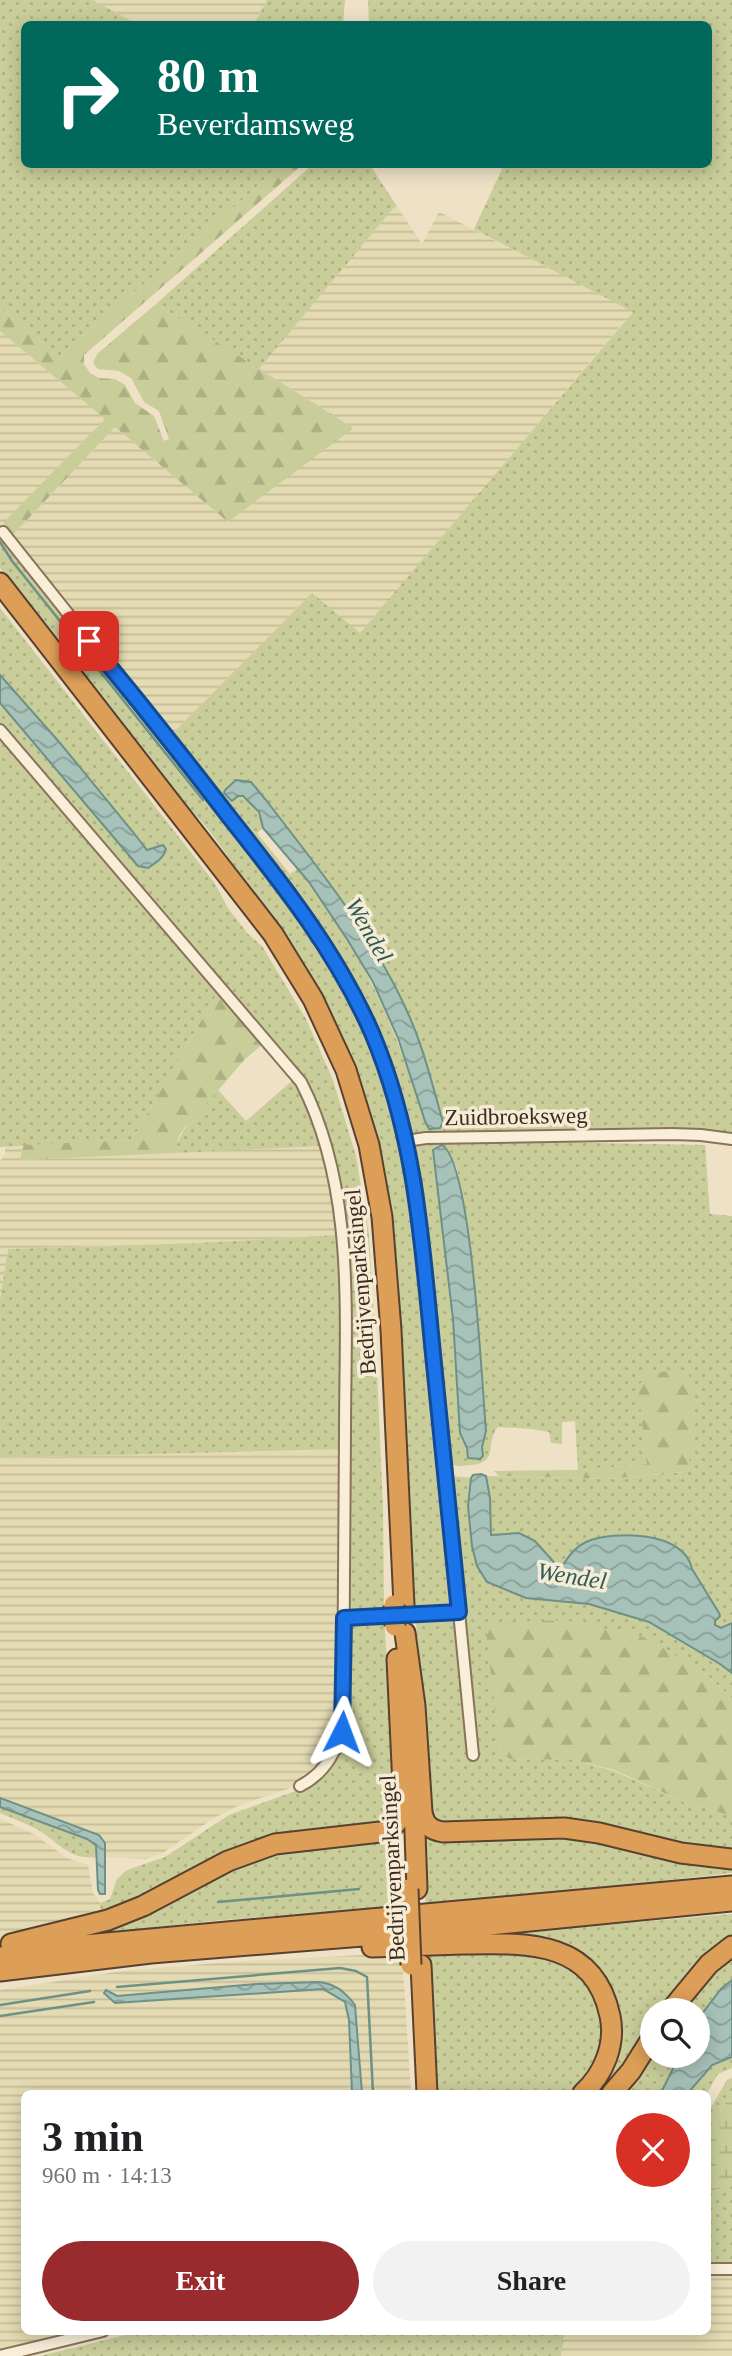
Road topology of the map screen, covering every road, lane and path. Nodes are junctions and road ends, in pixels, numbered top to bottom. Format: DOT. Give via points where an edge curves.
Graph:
graph roads {
  1 [pos="4,532"];
  2 [pos="0,587"];
  3 [pos="0,730"];
  4 [pos="732,1139"];
  5 [pos="406,1141"];
  6 [pos="459,1612"];
  7 [pos="344,1618"];
  8 [pos="402,1628"];
  9 [pos="473,1755"];
  10 [pos="300,1786"];
  11 [pos="404,1794"];
  12 [pos="732,1859"];
  13 [pos="732,1886"];
  14 [pos="412,1889"];
  15 [pos="732,1901"];
  16 [pos="276,1942"];
  17 [pos="732,1946"];
  18 [pos="0,1947"];
  19 [pos="0,1957"];
  20 [pos="416,1965"];
  21 [pos="0,1971"];
  22 [pos="681,1998"];
  23 [pos="640,2057"];
  24 [pos="417,2090"];
  25 [pos="427,2090"];
  26 [pos="586,2090"];
  27 [pos="615,2090"];
  28 [pos="711,2269"];
  29 [pos="732,2269"];
  30 [pos="87,2335"];
  31 [pos="0,2356"];
  1 -- 5 [label="street" via="289,891 322,940 372,1033"];
  2 -- 8 [label="highway, Bedrijvenparksingel" via="273,934 313,999 346,1070 369,1145 382,1217"];
  3 -- 7 [label="street" via="301,1082 312,1104 337,1194 342,1234"];
  4 -- 5 [label="street, Zuidbroeksweg" via="672,1134"];
  5 -- 6 [label="street" via="422,1226"];
  6 -- 7 [label="street"];
  6 -- 9 [label="street"];
  7 -- 10 [label="street" via="342,1732 328,1761"];
  8 -- 11 [label="highway, Bedrijvenparksingel"];
  8 -- 12 [label="highway" via="415,1706 422,1812 429,1827 443,1832 564,1828"];
  8 -- 14 [label="highway, Bedrijvenparksingel"];
  11 -- 14 [label="highway, Bedrijvenparksingel"];
  11 -- 18 [label="highway" via="397,1822 389,1831 275,1844 228,1861 108,1920"];
  13 -- 19 [label="highway" via="74,1946"];
  14 -- 20 [label="highway, Bedrijvenparksingel, bridge"];
  15 -- 16 [label="highway"];
  16 -- 21 [label="highway"];
  16 -- 26 [label="highway" via="367,1947 519,1943 564,1954 594,1978 607,2001 612,2027 605,2063"];
  17 -- 22 [label="highway" via="709,1964"];
  20 -- 24 [label="highway, Bedrijvenparksingel"];
  20 -- 25 [label="highway, Bedrijvenparksingel"];
  23 -- 27 [label="highway"];
  28 -- 29 [label="street"];
  30 -- 31 [label="street"];
}
